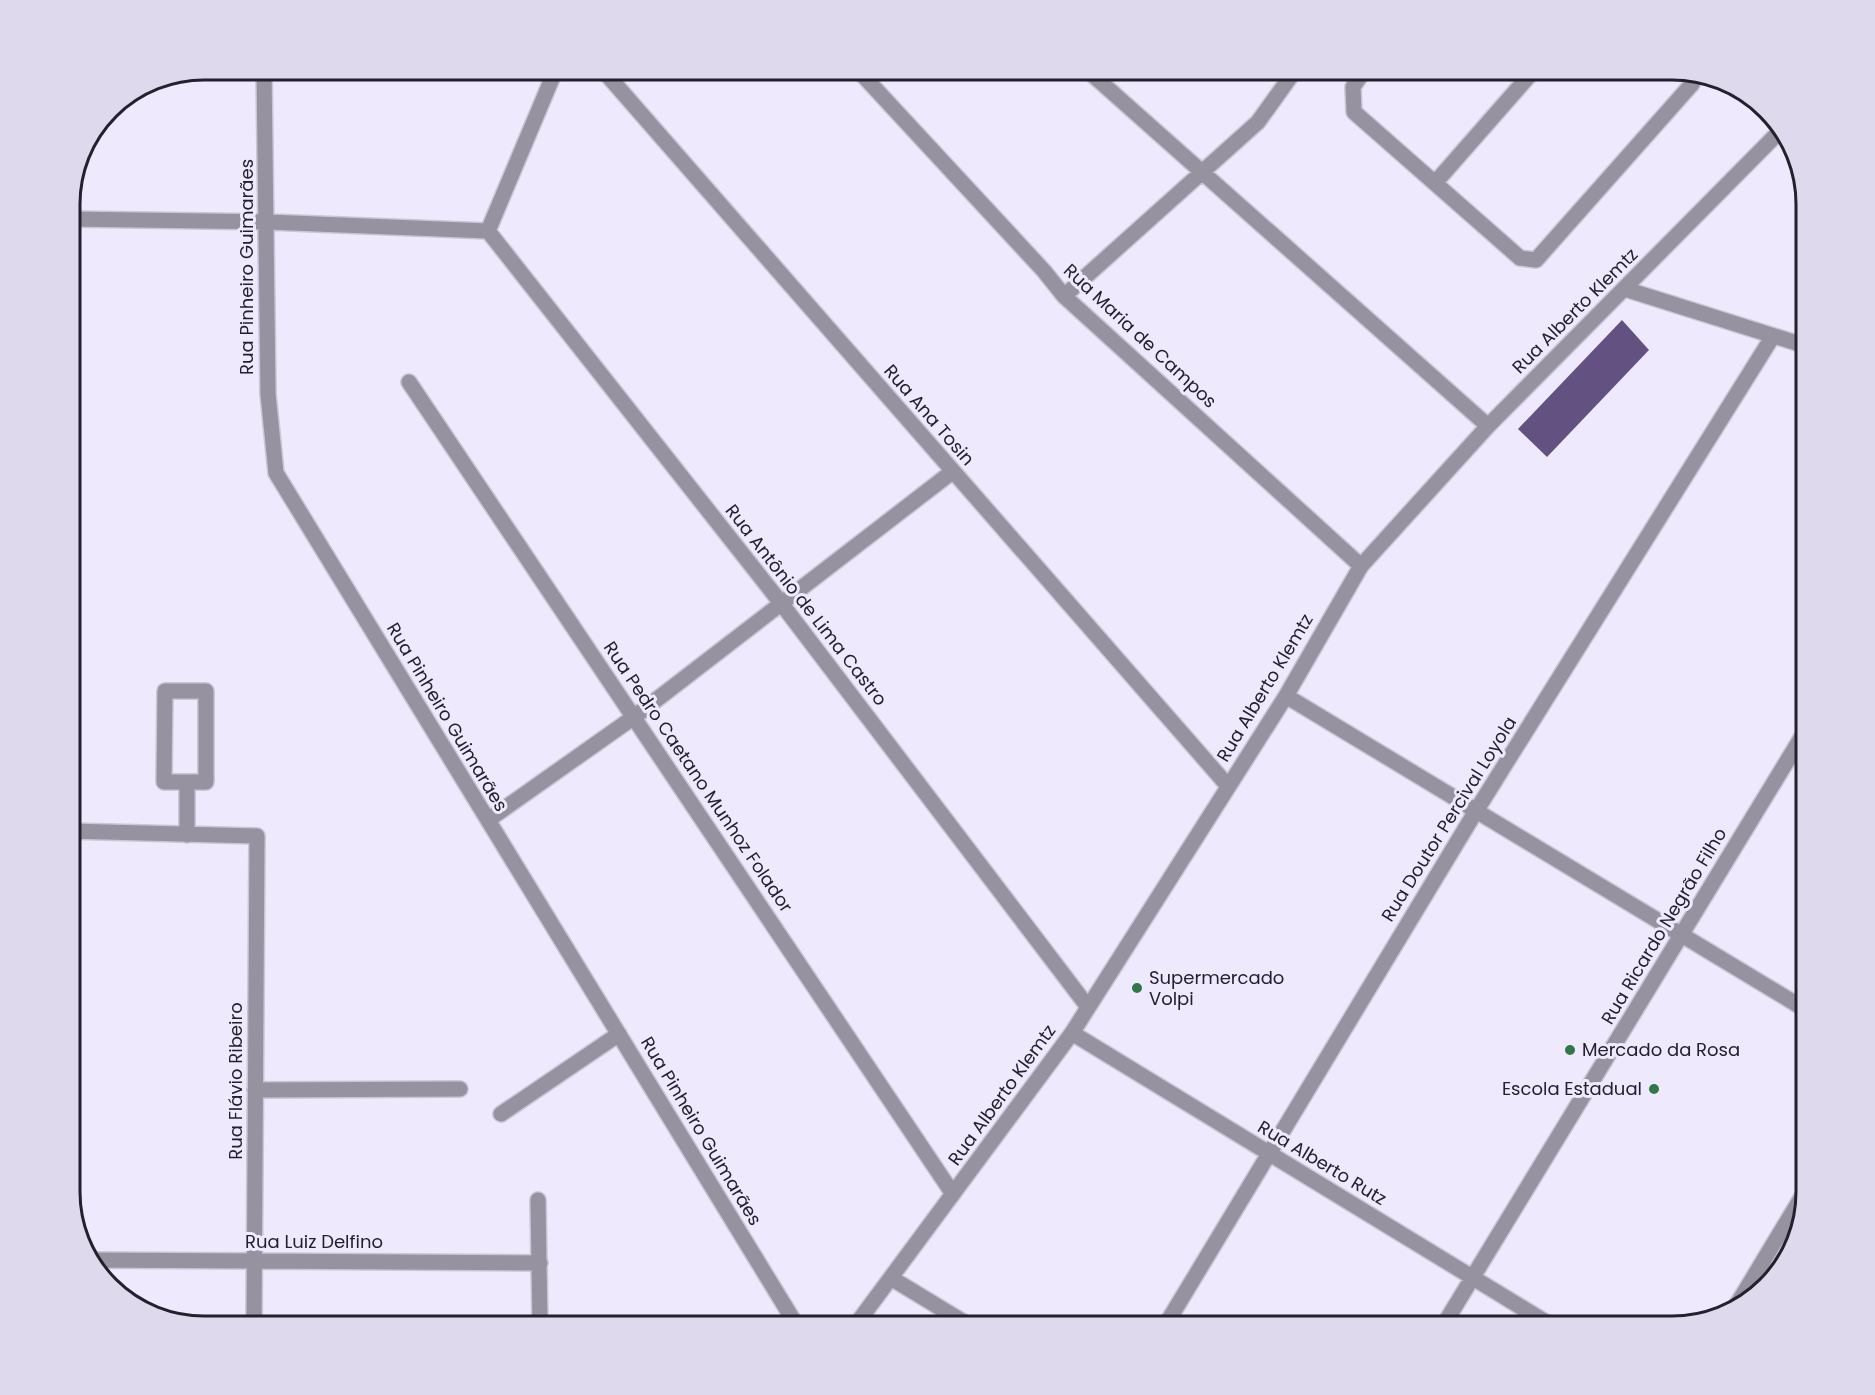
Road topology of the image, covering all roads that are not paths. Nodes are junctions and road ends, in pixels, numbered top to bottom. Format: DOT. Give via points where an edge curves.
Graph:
graph roads {
  1 [pos="264,80"];
  2 [pos="551,80"];
  3 [pos="612,80"];
  4 [pos="867,80"];
  5 [pos="1098,80"];
  6 [pos="1287,80"];
  7 [pos="1358,80"];
  8 [pos="1526,80"];
  9 [pos="1691,82"];
  10 [pos="1776,135"];
  11 [pos="1202,172"];
  12 [pos="1435,183"];
  13 [pos="80,219"];
  14 [pos="268,222"];
  15 [pos="488,231"];
  16 [pos="1625,289"];
  17 [pos="1064,296"];
  18 [pos="1773,336"];
  19 [pos="1796,343"];
  20 [pos="409,382"];
  21 [pos="1488,426"];
  22 [pos="952,472"];
  23 [pos="1361,566"];
  24 [pos="781,603"];
  25 [pos="1286,696"];
  26 [pos="634,717"];
  27 [pos="1796,747"];
  28 [pos="187,782"];
  29 [pos="1228,786"];
  30 [pos="1476,811"];
  31 [pos="488,820"];
  32 [pos="80,831"];
  33 [pos="187,835"];
  34 [pos="1682,935"];
  35 [pos="1796,1004"];
  36 [pos="1088,1006"];
  37 [pos="1072,1033"];
  38 [pos="619,1034"];
  39 [pos="460,1089"];
  40 [pos="255,1090"];
  41 [pos="501,1114"];
  42 [pos="1269,1153"];
  43 [pos="953,1194"];
  44 [pos="538,1200"];
  45 [pos="1794,1210"];
  46 [pos="100,1260"];
  47 [pos="254,1261"];
  48 [pos="540,1263"];
  49 [pos="891,1278"];
  50 [pos="1472,1278"];
  51 [pos="1745,1292"];
  52 [pos="254,1316"];
  53 [pos="540,1316"];
  54 [pos="791,1316"];
  55 [pos="862,1316"];
  56 [pos="954,1316"];
  57 [pos="1170,1316"];
  58 [pos="1449,1316"];
  59 [pos="1535,1316"];
  1 -- 14 [label="street, Rua Pinheiro Guimarães"];
  2 -- 15 [label="street"];
  3 -- 22 [label="street, Rua Ana Tosin"];
  4 -- 17 [label="street, Rua Maria de Campos"];
  5 -- 11 [label="street"];
  6 -- 11 [label="street" via="1258,122"];
  7 -- 12 [label="street" via="1353,87 1354,112"];
  8 -- 12 [label="street"];
  9 -- 12 [label="street" via="1536,260 1520,258"];
  10 -- 16 [label="street, Rua Alberto Klemtz"];
  11 -- 17 [label="street"];
  11 -- 21 [label="street"];
  13 -- 14 [label="street"];
  14 -- 15 [label="street"];
  14 -- 31 [label="street, Rua Pinheiro Guimarães" via="267,394 276,473"];
  15 -- 24 [label="street, Rua Antônio de Lima Castro"];
  16 -- 18 [label="street"];
  16 -- 21 [label="street, Rua Alberto Klemtz"];
  17 -- 23 [label="street, Rua Maria de Campos"];
  18 -- 19 [label="street"];
  18 -- 30 [label="street, Rua Doutor Percival Loyola"];
  20 -- 26 [label="street, Rua Pedro Caetano Munhoz Folador"];
  21 -- 23 [label="street, Rua Alberto Klemtz"];
  22 -- 24 [label="street"];
  22 -- 29 [label="street, Rua Ana Tosin"];
  23 -- 25 [label="street, Rua Alberto Klemtz"];
  24 -- 26 [label="street"];
  24 -- 36 [label="street, Rua Antônio de Lima Castro"];
  25 -- 29 [label="street, Rua Alberto Klemtz"];
  25 -- 30 [label="street"];
  26 -- 31 [label="street"];
  26 -- 43 [label="street, Rua Pedro Caetano Munhoz Folador"];
  27 -- 34 [label="street, Rua Ricardo Negrão Filho"];
  28 -- 28 [label="street" via="206,782 206,691 165,692 164,782"];
  28 -- 33 [label="street"];
  29 -- 36 [label="street, Rua Alberto Klemtz"];
  30 -- 34 [label="street"];
  30 -- 42 [label="street, Rua Doutor Percival Loyola"];
  31 -- 38 [label="street, Rua Pinheiro Guimarães"];
  32 -- 33 [label="street"];
  33 -- 40 [label="street, Rua Flávio Ribeiro" via="257,836"];
  34 -- 35 [label="street"];
  34 -- 50 [label="street, Rua Ricardo Negrão Filho"];
  36 -- 37 [label="street, Rua Alberto Klemtz"];
  37 -- 42 [label="street, Rua Alberto Rutz"];
  37 -- 43 [label="street, Rua Alberto Klemtz"];
  38 -- 41 [label="street"];
  38 -- 54 [label="street, Rua Pinheiro Guimarães"];
  39 -- 40 [label="street"];
  40 -- 47 [label="street, Rua Flávio Ribeiro"];
  42 -- 50 [label="street, Rua Alberto Rutz"];
  42 -- 57 [label="street, Rua Doutor Percival Loyola"];
  43 -- 49 [label="street, Rua Alberto Klemtz"];
  44 -- 48 [label="street"];
  45 -- 51 [label="street"];
  46 -- 47 [label="street, Rua Luiz Delfino"];
  47 -- 48 [label="street, Rua Luiz Delfino"];
  47 -- 52 [label="street, Rua Flávio Ribeiro"];
  48 -- 53 [label="street"];
  49 -- 55 [label="street, Rua Alberto Klemtz"];
  49 -- 56 [label="street"];
  50 -- 58 [label="street, Rua Ricardo Negrão Filho"];
  50 -- 59 [label="street, Rua Alberto Rutz"];
}
